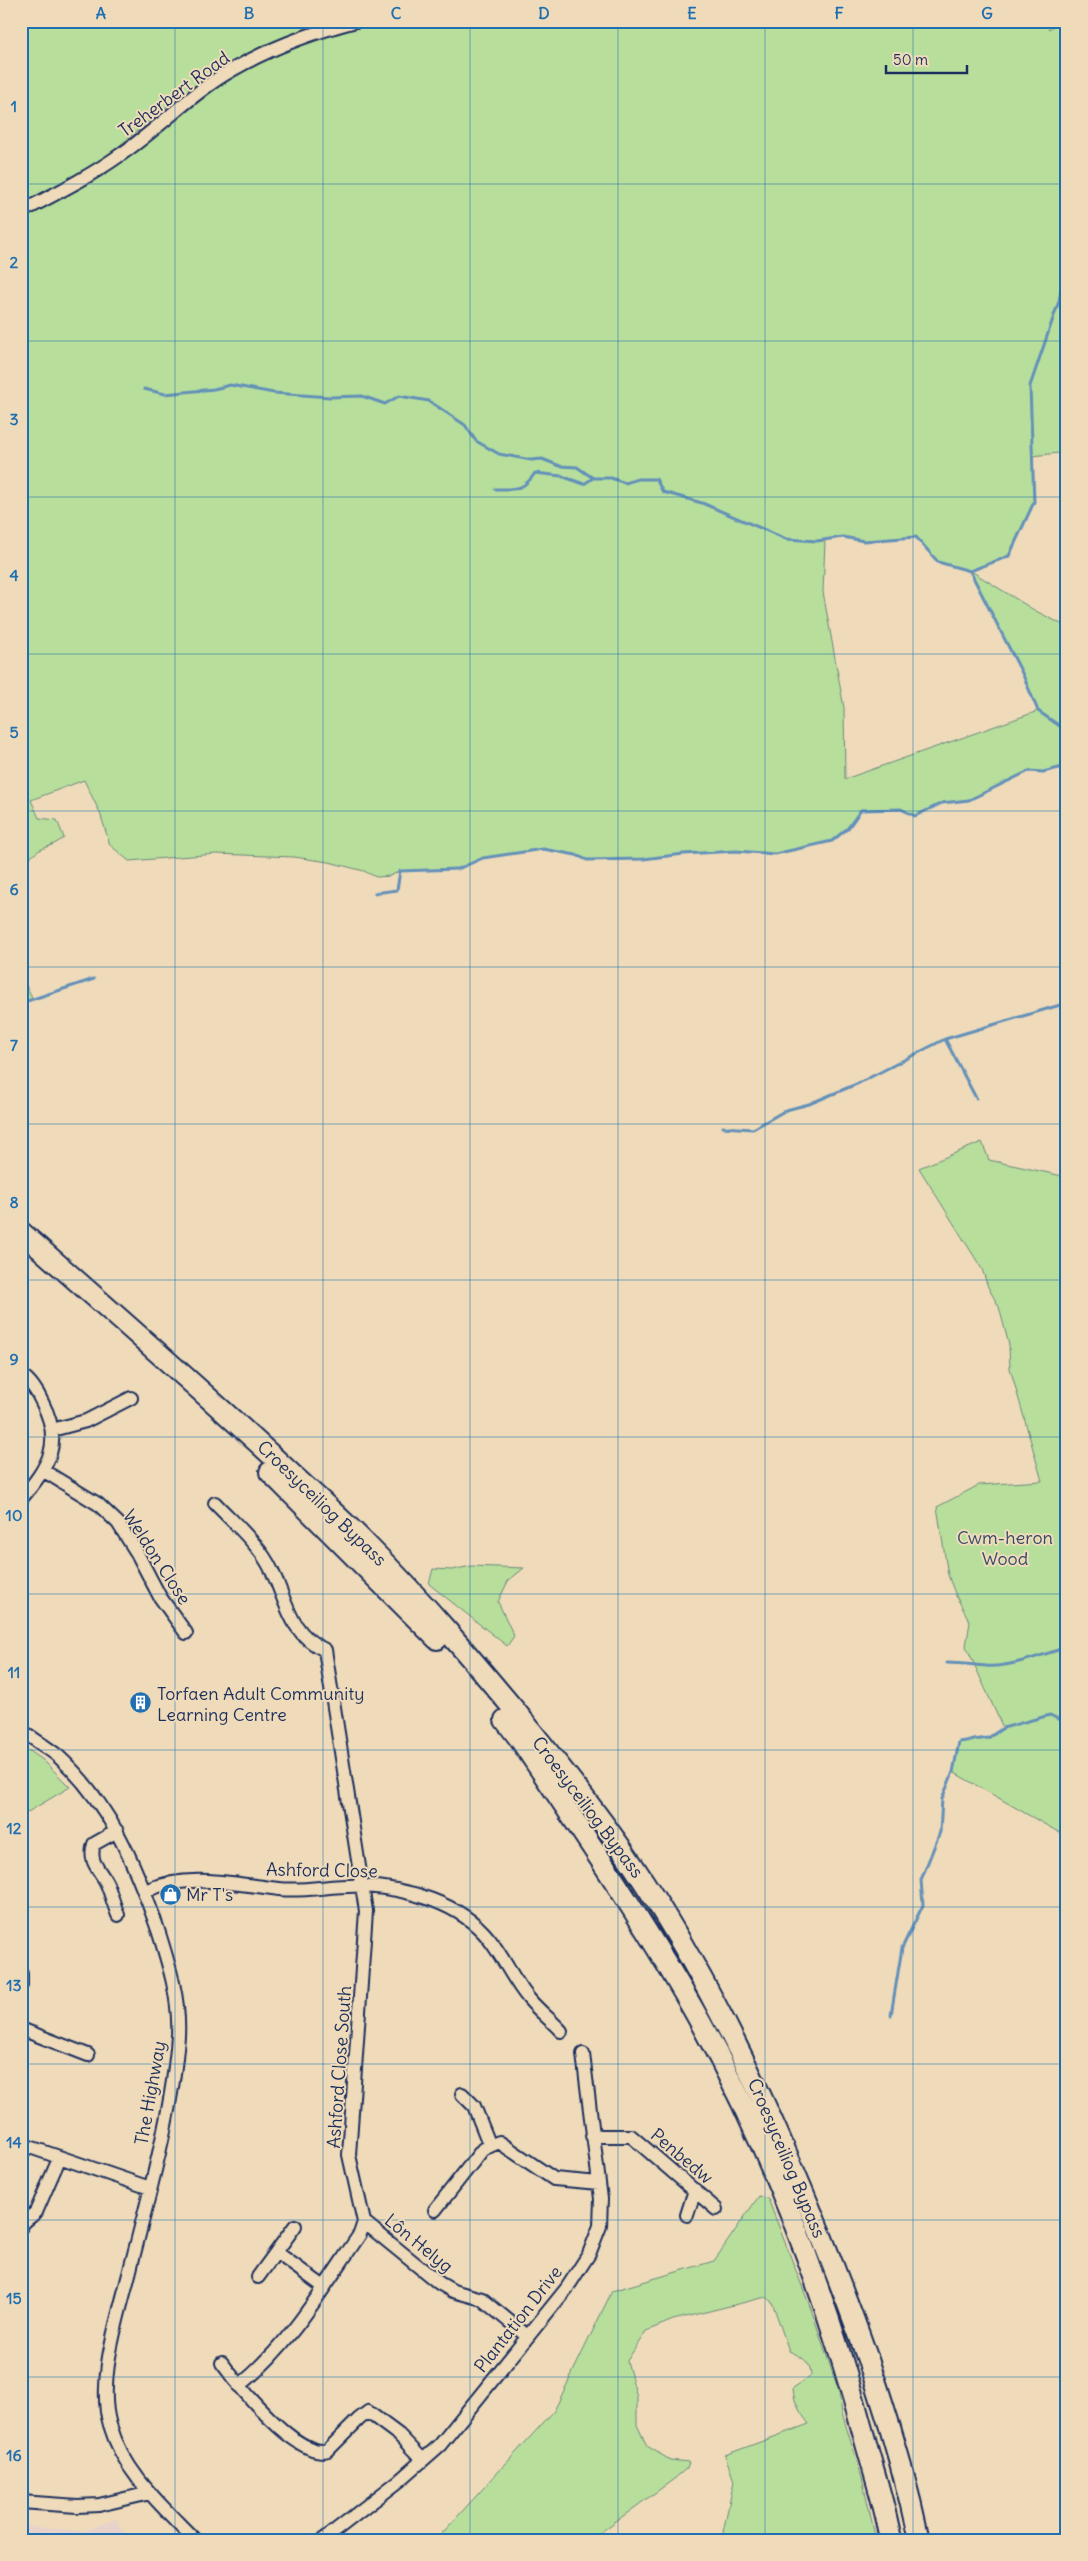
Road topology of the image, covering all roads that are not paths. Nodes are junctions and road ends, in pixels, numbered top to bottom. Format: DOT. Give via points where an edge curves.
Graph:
graph roads {
  1 [pos="356,21"];
  2 [pos="21,212"];
  3 [pos="21,1232"];
  4 [pos="21,1250"];
  5 [pos="21,1375"];
  6 [pos="131,1398"];
  7 [pos="52,1430"];
  8 [pos="44,1471"];
  9 [pos="21,1499"];
  10 [pos="215,1503"];
  11 [pos="186,1633"];
  12 [pos="21,1730"];
  13 [pos="117,1831"];
  14 [pos="362,1886"];
  15 [pos="144,1891"];
  16 [pos="118,1915"];
  17 [pos="21,1974"];
  18 [pos="21,1985"];
  19 [pos="21,2030"];
  20 [pos="561,2031"];
  21 [pos="583,2054"];
  22 [pos="88,2055"];
  23 [pos="462,2094"];
  24 [pos="592,2136"];
  25 [pos="21,2144"];
  26 [pos="490,2146"];
  27 [pos="59,2159"];
  28 [pos="599,2183"];
  29 [pos="150,2188"];
  30 [pos="695,2190"];
  31 [pos="716,2209"];
  32 [pos="435,2210"];
  33 [pos="687,2215"];
  34 [pos="364,2222"];
  35 [pos="295,2226"];
  36 [pos="21,2228"];
  37 [pos="276,2252"];
  38 [pos="258,2277"];
  39 [pos="324,2287"];
  40 [pos="528,2336"];
  41 [pos="222,2362"];
  42 [pos="239,2386"];
  43 [pos="423,2460"];
  44 [pos="150,2494"];
  45 [pos="21,2502"];
  46 [pos="195,2540"];
  47 [pos="323,2540"];
  48 [pos="891,2540"];
  49 [pos="919,2540"];
  1 -- 2 [label="street, Treherbert Road" via="304,38 231,70 118,157"];
  3 -- 49 [label="highway, Croesyceiliog Bypass" via="188,1377 371,1548 462,1646 526,1724 588,1801 644,1882 714,2002 783,2142 859,2330 890,2424"];
  4 -- 48 [label="highway, Croesyceiliog Bypass" via="179,1383 354,1554 449,1651 519,1738 688,2002 742,2106 824,2302"];
  5 -- 7 [label="street" via="39,1397 49,1415"];
  6 -- 7 [label="street" via="86,1421"];
  7 -- 8 [label="street" via="52,1447"];
  8 -- 9 [label="street"];
  8 -- 11 [label="street, Weldon Close" via="98,1504 118,1523 160,1597"];
  10 -- 14 [label="street, Ashford Close South" via="265,1557 289,1617 316,1646 325,1650"];
  12 -- 13 [label="street, The Highway" via="75,1773"];
  13 -- 15 [label="street, The Highway"];
  13 -- 16 [label="street" via="94,1844 91,1851 92,1860 107,1883"];
  14 -- 15 [label="street, Ashford Close" via="301,1890 189,1879"];
  14 -- 20 [label="street, Ashford Close" via="404,1891 435,1901 468,1920 489,1938 530,2000"];
  14 -- 34 [label="street, Ashford Close South" via="366,1930 349,2155"];
  15 -- 29 [label="street, The Highway" via="173,1978 178,2036"];
  17 -- 18 [label="street"];
  19 -- 22 [label="street"];
  21 -- 24 [label="street, Plantation Drive"];
  23 -- 26 [label="street" via="474,2106"];
  24 -- 28 [label="street, Plantation Drive"];
  24 -- 30 [label="street, Penbedw" via="631,2136"];
  25 -- 27 [label="street"];
  26 -- 28 [label="street" via="499,2142 554,2179"];
  26 -- 32 [label="street" via="483,2149"];
  27 -- 29 [label="street"];
  27 -- 36 [label="street" via="36,2212"];
  28 -- 40 [label="street, Plantation Drive" via="600,2226 589,2254 567,2288"];
  29 -- 44 [label="street, The Highway" via="110,2356 106,2406 110,2425 126,2462"];
  30 -- 31 [label="street, Penbedw"];
  30 -- 33 [label="street"];
  34 -- 39 [label="street" via="360,2234"];
  34 -- 40 [label="street, Lôn Helyg" via="439,2284 482,2300"];
  35 -- 37 [label="street"];
  37 -- 38 [label="street"];
  37 -- 39 [label="street"];
  39 -- 42 [label="street" via="270,2360"];
  40 -- 43 [label="street, Plantation Drive" via="454,2430"];
  41 -- 42 [label="street"];
  42 -- 43 [label="street" via="291,2437 315,2450 328,2450 368,2412 399,2435"];
  43 -- 47 [label="street, Plantation Drive"];
  44 -- 45 [label="street" via="99,2505"];
  44 -- 46 [label="street, The Highway"];
}
